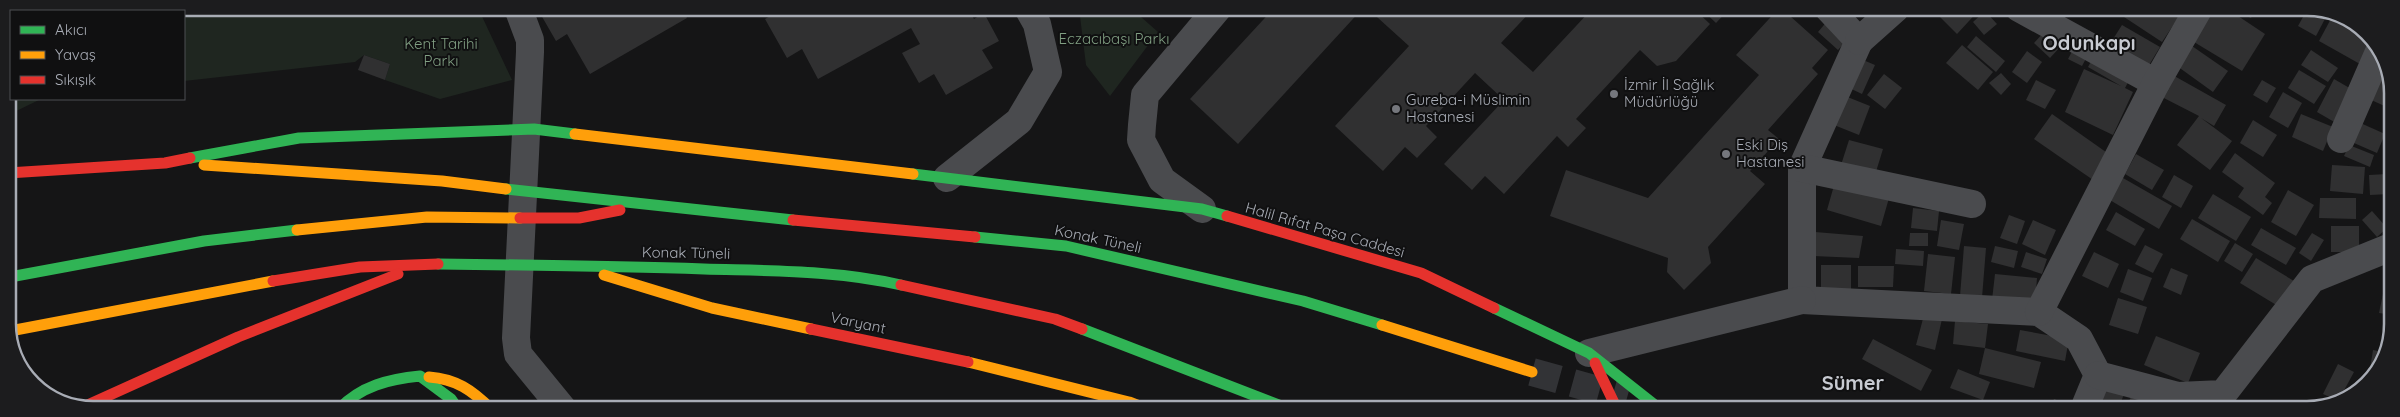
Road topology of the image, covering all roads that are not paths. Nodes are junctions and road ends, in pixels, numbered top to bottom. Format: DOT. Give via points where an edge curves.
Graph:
graph roads {
  1 [pos="521,16"];
  2 [pos="1032,16"];
  3 [pos="1211,16"];
  4 [pos="1836,16"];
  5 [pos="1887,16"];
  6 [pos="2034,16"];
  7 [pos="2194,16"];
  8 [pos="1859,41"];
  9 [pos="2376,60"];
  10 [pos="2156,83"];
  11 [pos="2341,139"];
  12 [pos="165,163"];
  13 [pos="1802,168"];
  14 [pos="16,173"];
  15 [pos="947,178"];
  16 [pos="1972,204"];
  17 [pos="644,205"];
  18 [pos="1202,209"];
  19 [pos="2384,250"];
  20 [pos="423,264"];
  21 [pos="572,265"];
  22 [pos="16,276"];
  23 [pos="1802,300"];
  24 [pos="2039,312"];
  25 [pos="17,330"];
  26 [pos="1589,353"];
  27 [pos="1532,372"];
  28 [pos="2098,375"];
  29 [pos="420,376"];
  30 [pos="95,401"];
  31 [pos="349,401"];
  32 [pos="452,401"];
  33 [pos="484,401"];
  34 [pos="556,401"];
  35 [pos="1115,401"];
  36 [pos="1268,401"];
  37 [pos="1613,401"];
  38 [pos="1650,401"];
  39 [pos="2087,401"];
  40 [pos="2173,401"];
  41 [pos="2189,401"];
  1 -- 34 [label="street" via="530,40 530,52 516,338 518,354"];
  2 -- 15 [label="street" via="1048,72 1019,122"];
  3 -- 18 [label="street" via="1145,95 1141,140 1162,180"];
  4 -- 8 [label="street"];
  5 -- 8 [label="street"];
  6 -- 10 [label="street"];
  7 -- 10 [label="street"];
  8 -- 13 [label="street"];
  9 -- 11 [label="street"];
  10 -- 24 [label="street"];
  12 -- 14 [label="main road"];
  12 -- 15 [label="main road, Halil Rıfat Paşa Caddesi" via="299,138 534,129"];
  12 -- 17 [label="main road, Konak Tüneli" via="442,181"];
  13 -- 16 [label="street"];
  13 -- 23 [label="street"];
  15 -- 18 [label="main road, Halil Rıfat Paşa Caddesi"];
  17 -- 22 [label="main road" via="579,218 427,217 336,225 204,241"];
  17 -- 27 [label="main road, Konak Tüneli" via="1066,246 1303,301"];
  18 -- 26 [label="main road, Halil Rıfat Paşa Caddesi" via="1421,273"];
  19 -- 41 [label="street" via="2312,279 2223,394"];
  20 -- 21 [label="main road, Konak Tüneli"];
  20 -- 25 [label="main road, Konak Tüneli" via="360,267 224,289"];
  20 -- 30 [label="main road" via="280,318"];
  21 -- 35 [label="main road, Varyant" via="712,308 989,366"];
  21 -- 36 [label="main road, Konak Tüneli" via="863,276 1055,319"];
  23 -- 24 [label="street"];
  23 -- 26 [label="street"];
  24 -- 28 [label="street" via="2079,339"];
  26 -- 37 [label="main road"];
  26 -- 38 [label="main road, Halil Rıfat Paşa Caddesi"];
  28 -- 39 [label="street"];
  28 -- 40 [label="street"];
  29 -- 31 [label="main road" via="392,378 364,389"];
  29 -- 32 [label="main road"];
  29 -- 33 [label="main road" via="445,377 459,382"];
}
